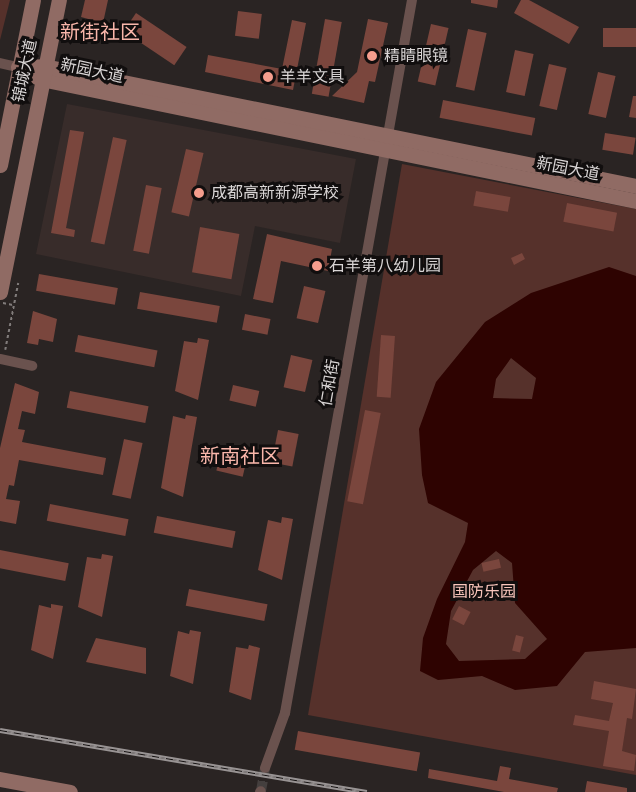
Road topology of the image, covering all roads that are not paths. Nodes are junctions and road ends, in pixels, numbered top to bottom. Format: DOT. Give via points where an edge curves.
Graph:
graph roads {
  1 [pos="33,0"];
  2 [pos="59,0"];
  3 [pos="412,0"];
  4 [pos="0,63"];
  5 [pos="18,67"];
  6 [pos="43,72"];
  7 [pos="390,135"];
  8 [pos="387,151"];
  9 [pos="0,165"];
  10 [pos="636,186"];
  11 [pos="636,201"];
  12 [pos="0,292"];
  13 [pos="2,359"];
  14 [pos="32,366"];
  15 [pos="265,768"];
  16 [pos="0,779"];
  17 [pos="70,792"];
  1 -- 5 [label="street, 锦城大道"];
  2 -- 6 [label="street, 锦城大道"];
  3 -- 7 [label="street, 仁和街"];
  4 -- 5 [label="street"];
  5 -- 6 [label="street, 新园大道"];
  5 -- 9 [label="street, 锦城大道"];
  6 -- 7 [label="street, 新园大道"];
  6 -- 8 [label="street, 新园大道"];
  6 -- 12 [label="street, 锦城大道"];
  7 -- 8 [label="street, 仁和街"];
  7 -- 10 [label="street, 新园大道"];
  8 -- 11 [label="street, 新园大道"];
  8 -- 15 [label="street, 仁和街" via="285,713"];
  13 -- 14 [label="street"];
  16 -- 17 [label="street"];
}
